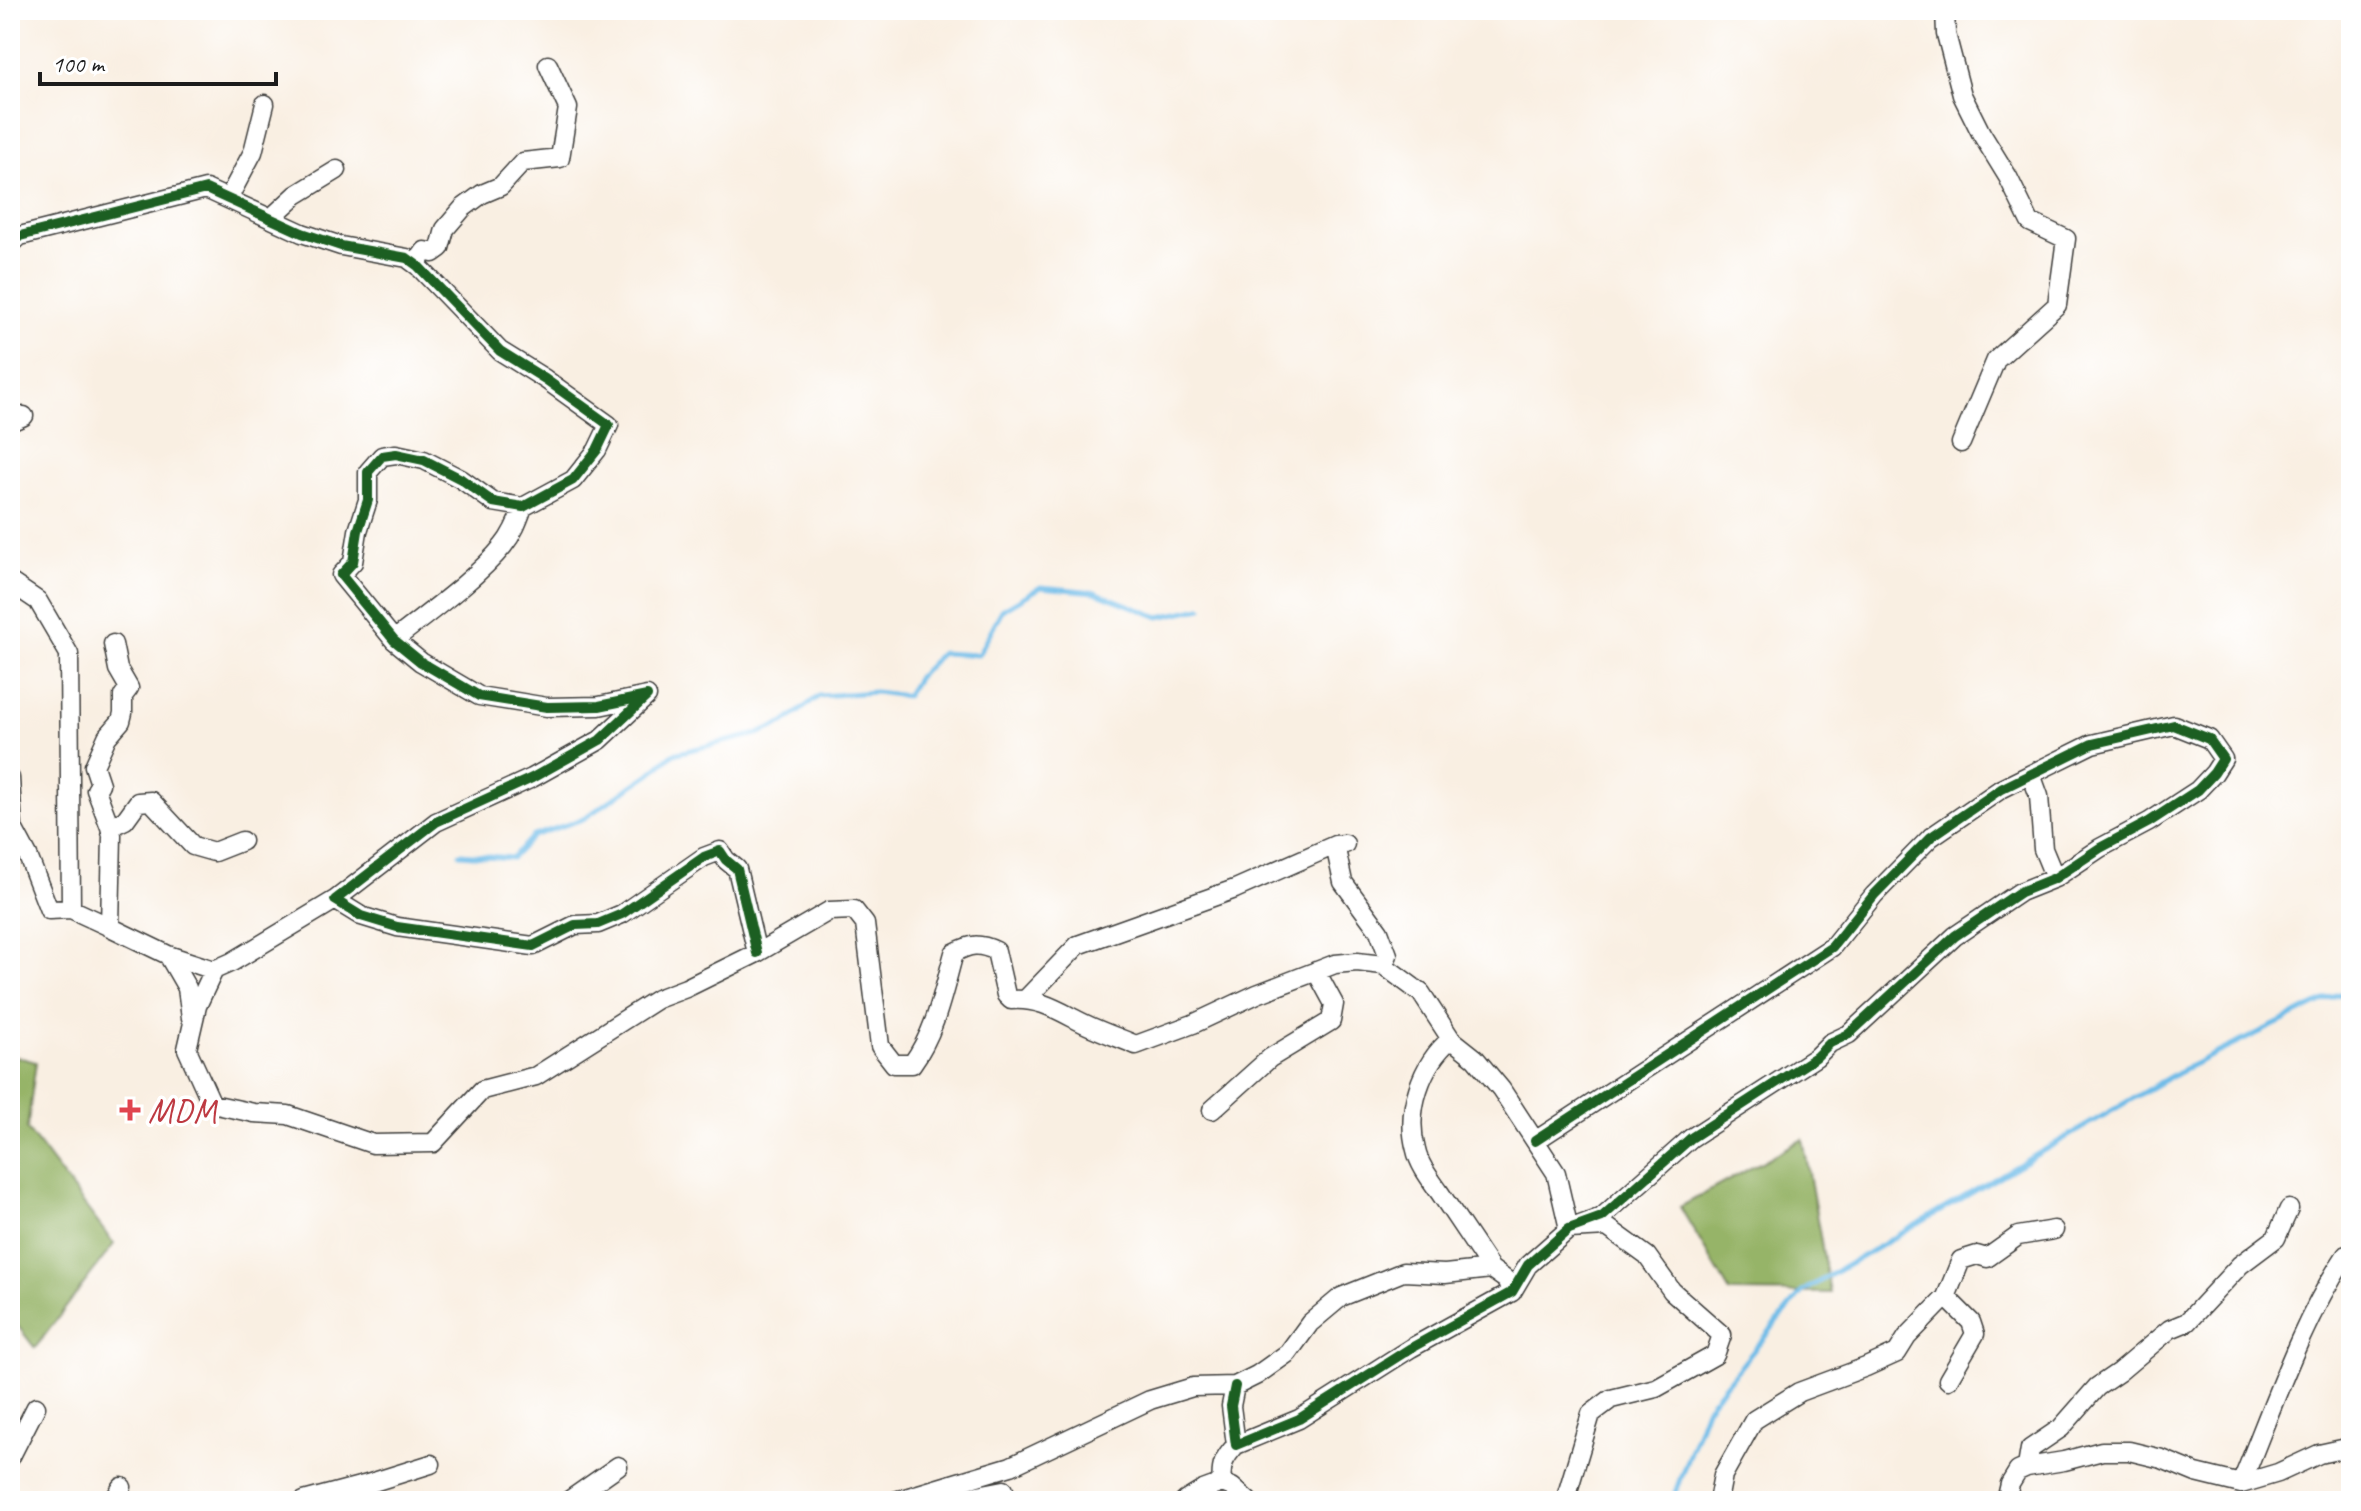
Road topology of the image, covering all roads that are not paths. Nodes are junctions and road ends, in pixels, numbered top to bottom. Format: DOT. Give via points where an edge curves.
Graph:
graph roads {
  1 [pos="1945,10"];
  2 [pos="548,65"];
  3 [pos="265,104"];
  4 [pos="337,170"];
  5 [pos="228,199"];
  6 [pos="271,218"];
  7 [pos="10,245"];
  8 [pos="418,266"];
  9 [pos="1961,443"];
  10 [pos="523,507"];
  11 [pos="10,582"];
  12 [pos="394,640"];
  13 [pos="113,644"];
  14 [pos="2031,774"];
  15 [pos="10,778"];
  16 [pos="110,827"];
  17 [pos="242,841"];
  18 [pos="2055,878"];
  19 [pos="335,900"];
  20 [pos="71,909"];
  21 [pos="110,927"];
  22 [pos="757,953"];
  23 [pos="168,955"];
  24 [pos="1383,965"];
  25 [pos="214,970"];
  26 [pos="1316,971"];
  27 [pos="1026,999"];
  28 [pos="192,1029"];
  29 [pos="1451,1039"];
  30 [pos="1212,1110"];
  31 [pos="1535,1141"];
  32 [pos="2289,1209"];
  33 [pos="1569,1229"];
  34 [pos="2054,1230"];
  35 [pos="2346,1255"];
  36 [pos="1491,1269"];
  37 [pos="1512,1292"];
  38 [pos="1946,1297"];
  39 [pos="1948,1380"];
  40 [pos="1235,1386"];
  41 [pos="36,1407"];
  42 [pos="1236,1445"];
  43 [pos="2351,1447"];
  44 [pos="10,1458"];
  45 [pos="431,1464"];
  46 [pos="618,1466"];
  47 [pos="2027,1467"];
  48 [pos="1004,1468"];
  49 [pos="1222,1483"];
  50 [pos="2241,1484"];
  51 [pos="1005,1496"];
  52 [pos="304,1501"];
  53 [pos="568,1501"];
  54 [pos="895,1501"];
  55 [pos="962,1501"];
  56 [pos="1185,1501"];
  57 [pos="1248,1501"];
  58 [pos="1565,1501"];
  59 [pos="1718,1501"];
  60 [pos="2006,1501"];
  1 -- 9 [label="street" via="1962,95 1981,133 2030,222 2066,239 2057,305 1996,360"];
  2 -- 8 [label="street" via="568,108 560,158 523,162 501,186 463,208 445,229 440,248 425,251"];
  3 -- 5 [label="street" via="253,152"];
  4 -- 6 [label="street"];
  5 -- 6 [label="street"];
  5 -- 7 [label="street" via="206,189 20,236"];
  6 -- 8 [label="street" via="341,246 407,258"];
  8 -- 10 [label="street" via="500,351 609,425 573,480"];
  10 -- 12 [label="street" via="502,547"];
  10 -- 12 [label="street" via="493,502 424,460 382,456 368,472 368,500 353,562 341,575"];
  11 -- 20 [label="street" via="38,601 69,654"];
  12 -- 19 [label="street" via="479,696 547,707 599,706 647,696 600,740 436,822"];
  13 -- 16 [label="street" via="129,688 121,721 94,766 100,784 96,790"];
  14 -- 18 [label="street" via="2039,796 2043,849"];
  14 -- 18 [label="street" via="2092,744 2174,725 2209,739 2223,759 2198,790"];
  14 -- 31 [label="street" via="1931,837 1832,947"];
  15 -- 20 [label="street" via="13,828 49,910"];
  16 -- 17 [label="street" via="125,820 138,802 151,801 193,846 214,852"];
  16 -- 21 [label="street"];
  18 -- 33 [label="street" via="2020,892 1955,936 1849,1034 1691,1138 1602,1217"];
  19 -- 22 [label="street" via="361,916 397,927 533,946 575,925 598,924 622,914 720,851 737,869"];
  19 -- 25 [label="street"];
  20 -- 21 [label="street"];
  21 -- 23 [label="street"];
  22 -- 27 [label="street" via="829,911 854,910 865,924 880,1046 894,1064 912,1064 921,1051 933,1029 954,953 968,945 996,951 1006,995"];
  22 -- 28 [label="street" via="657,999 536,1076 482,1090 433,1143 373,1144 288,1115 212,1104 187,1049"];
  23 -- 25 [label="street"];
  23 -- 28 [label="street" via="187,988"];
  24 -- 26 [label="street" via="1357,962"];
  24 -- 27 [label="street" via="1388,955 1379,931 1343,882 1340,844 1235,889 1078,945"];
  24 -- 29 [label="street" via="1421,993"];
  25 -- 28 [label="street"];
  26 -- 27 [label="street" via="1136,1045 1051,1005"];
  26 -- 30 [label="street" via="1334,1004 1331,1021 1270,1058"];
  29 -- 31 [label="street" via="1501,1089"];
  29 -- 36 [label="street" via="1418,1088 1413,1114 1416,1151"];
  31 -- 33 [label="street" via="1556,1173"];
  32 -- 47 [label="street" via="2276,1238 2240,1265 2187,1322 2170,1329 2097,1387 2061,1428 2030,1449"];
  33 -- 37 [label="street" via="1528,1265"];
  33 -- 58 [label="street" via="1607,1227 1647,1256 1672,1291 1722,1335 1715,1355 1656,1388 1611,1399 1591,1414"];
  34 -- 38 [label="street" via="2018,1236 1987,1258 1961,1260"];
  35 -- 50 [label="street" via="2326,1285"];
  36 -- 37 [label="street"];
  36 -- 40 [label="street" via="1403,1272 1341,1297 1310,1323 1288,1353"];
  37 -- 42 [label="street" via="1299,1419"];
  38 -- 39 [label="street" via="1971,1322 1975,1334"];
  38 -- 59 [label="street" via="1897,1353 1799,1392 1754,1420 1723,1475"];
  40 -- 42 [label="street" via="1231,1406"];
  40 -- 48 [label="street" via="1193,1387 1150,1400"];
  41 -- 44 [label="street"];
  42 -- 49 [label="street" via="1221,1466"];
  43 -- 50 [label="street"];
  45 -- 52 [label="street"];
  46 -- 53 [label="street"];
  47 -- 50 [label="street" via="2102,1451 2129,1451"];
  47 -- 60 [label="street" via="2018,1471"];
  48 -- 51 [label="street"];
  48 -- 54 [label="street"];
  49 -- 56 [label="street"];
  49 -- 57 [label="street"];
  51 -- 55 [label="street" via="978,1495"];
}
